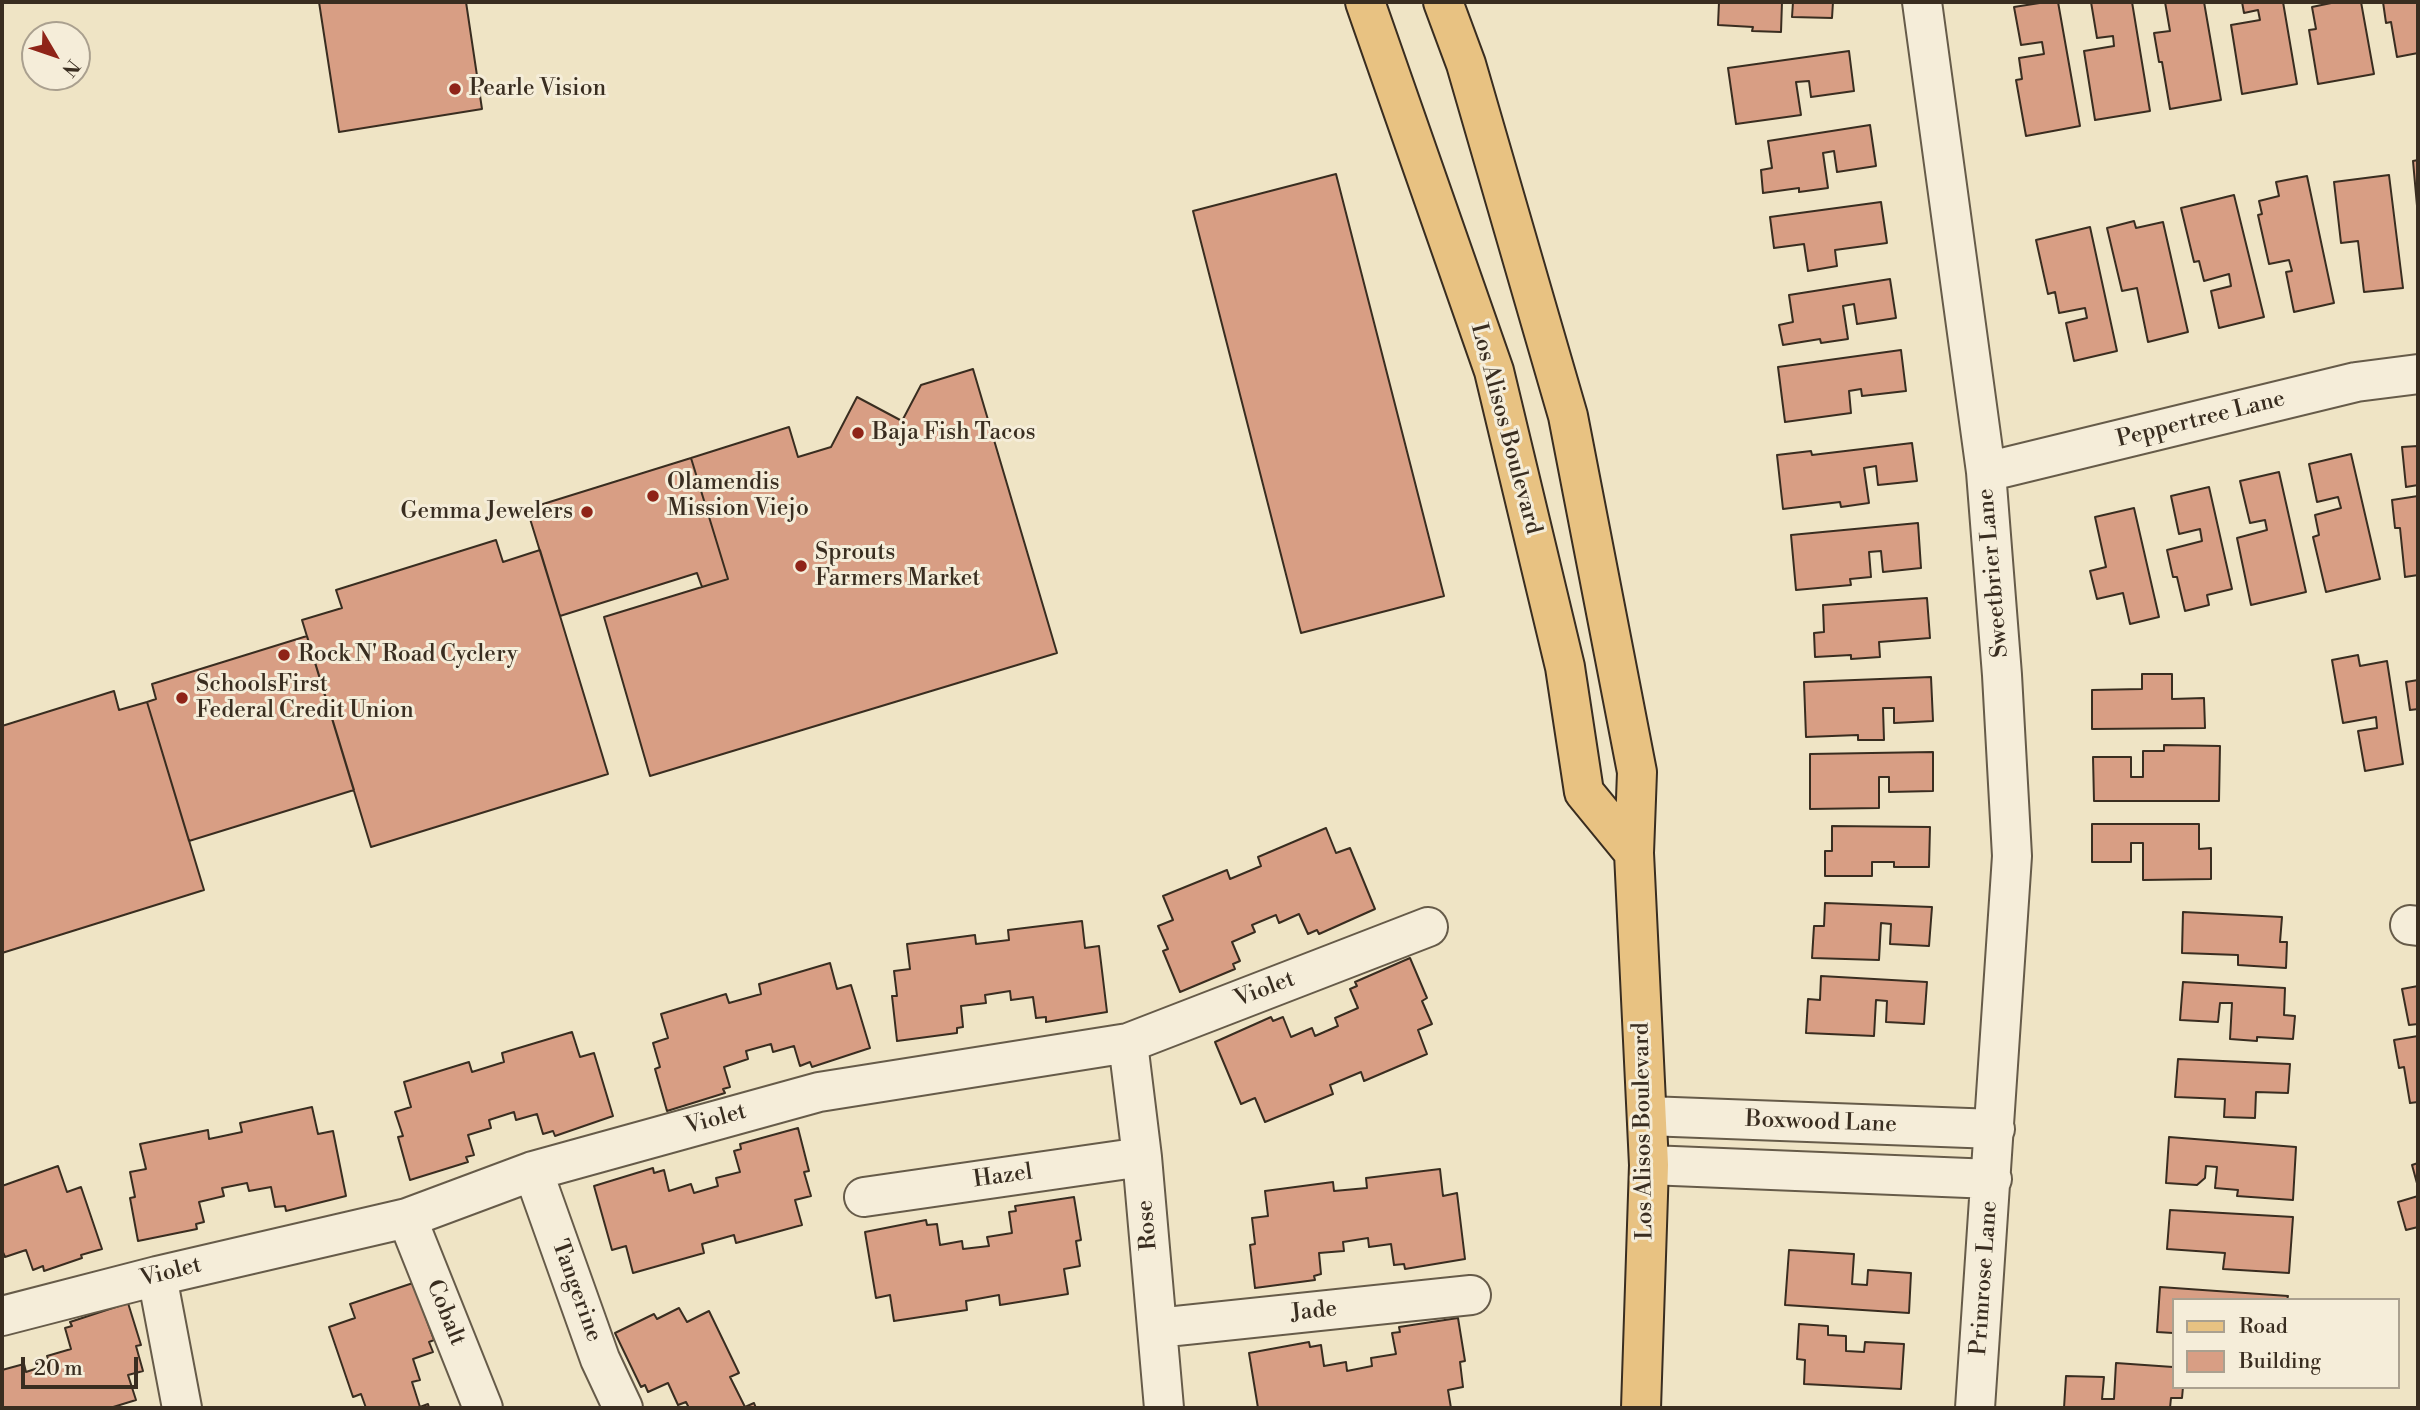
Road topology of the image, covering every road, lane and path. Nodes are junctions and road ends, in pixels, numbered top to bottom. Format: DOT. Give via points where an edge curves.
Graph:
graph roads {
  1 [pos="1365,2"];
  2 [pos="1443,2"];
  3 [pos="1922,2"];
  4 [pos="2418,374"];
  5 [pos="1986,472"];
  6 [pos="1634,853"];
  7 [pos="1428,927"];
  8 [pos="1128,1043"];
  9 [pos="1647,1116"];
  10 [pos="1994,1152"];
  11 [pos="1142,1157"];
  12 [pos="1649,1165"];
  13 [pos="533,1171"];
  14 [pos="863,1197"];
  15 [pos="407,1218"];
  16 [pos="157,1276"];
  17 [pos="1471,1295"];
  18 [pos="2,1317"];
  19 [pos="1157,1328"];
  20 [pos="182,1408"];
  21 [pos="483,1408"];
  22 [pos="623,1408"];
  23 [pos="1164,1408"];
  24 [pos="1641,1408"];
  25 [pos="1975,1408"];
  1 -- 6 [label="main road, Los Alisos Boulevard" via="1494,371 1565,667 1584,792"];
  2 -- 6 [label="main road, Los Alisos Boulevard" via="1466,64 1568,416 1637,772"];
  3 -- 5 [label="street, Sweetbrier Lane"];
  4 -- 5 [label="street, Peppertree Lane" via="2356,382"];
  5 -- 10 [label="street, Sweetbrier Lane" via="2012,856"];
  6 -- 9 [label="main road, Los Alisos Boulevard"];
  7 -- 8 [label="street, Violet"];
  8 -- 11 [label="street, Rose"];
  8 -- 13 [label="street, Violet" via="819,1091"];
  9 -- 10 [label="street, Boxwood Lane"];
  9 -- 12 [label="main road, Los Alisos Boulevard"];
  10 -- 12 [label="street"];
  10 -- 25 [label="street, Primrose Lane"];
  11 -- 14 [label="street, Hazel"];
  11 -- 19 [label="street, Rose"];
  12 -- 24 [label="main road, Los Alisos Boulevard"];
  13 -- 15 [label="street, Violet"];
  13 -- 22 [label="street, Tangerine" via="600,1360"];
  15 -- 16 [label="street, Violet"];
  15 -- 21 [label="street, Cobalt"];
  16 -- 18 [label="street, Violet"];
  16 -- 20 [label="street"];
  17 -- 19 [label="street, Jade"];
  19 -- 23 [label="street, Rose"];
}
